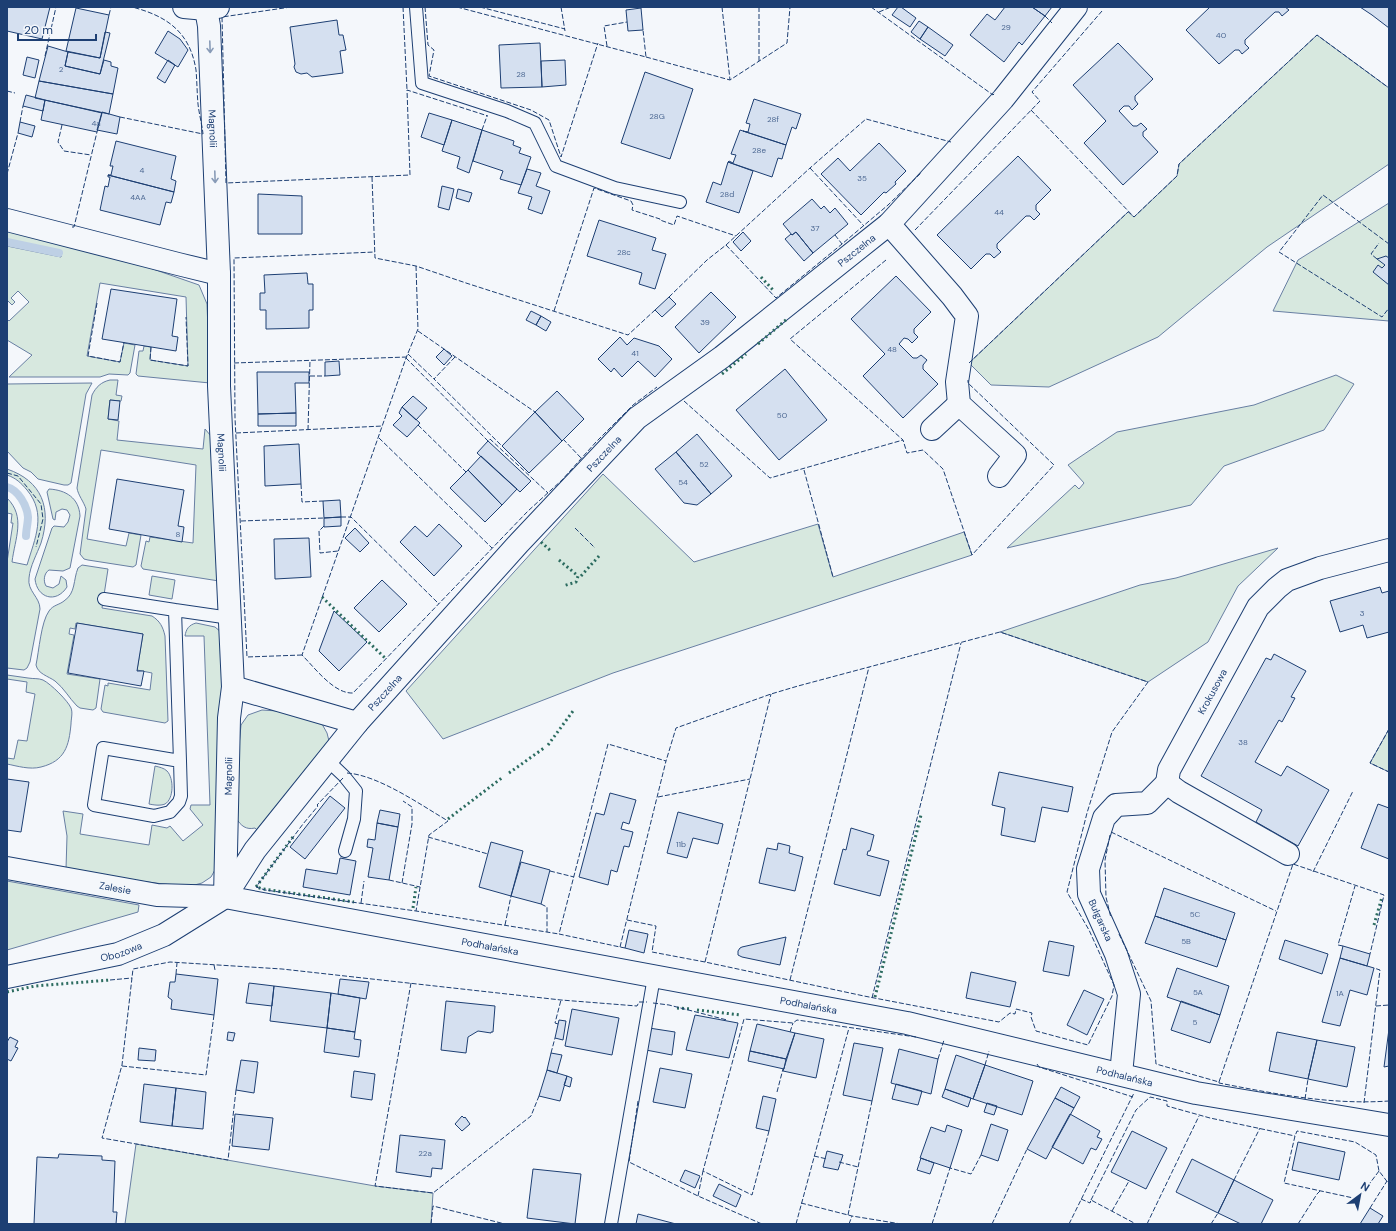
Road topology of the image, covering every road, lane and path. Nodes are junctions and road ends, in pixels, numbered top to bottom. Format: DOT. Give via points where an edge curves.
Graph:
graph roads {
  1 [pos="416,7"];
  2 [pos="1076,7"];
  3 [pos="197,8"];
  4 [pos="680,202"];
  5 [pos="7,220"];
  6 [pos="889,224"];
  7 [pos="219,274"];
  8 [pos="959,404"];
  9 [pos="932,429"];
  10 [pos="999,476"];
  11 [pos="1389,550"];
  12 [pos="104,599"];
  13 [pos="175,610"];
  14 [pos="230,618"];
  15 [pos="232,687"];
  16 [pos="356,724"];
  17 [pos="327,760"];
  18 [pos="180,761"];
  19 [pos="1167,783"];
  20 [pos="345,851"];
  21 [pos="1288,854"];
  22 [pos="7,868"];
  23 [pos="225,897"];
  24 [pos="7,977"];
  25 [pos="654,977"];
  26 [pos="1121,1074"];
  27 [pos="1389,1125"];
  28 [pos="611,1224"];
  1 -- 4 [label="lane" via="422,83 507,111 535,124 556,166 616,188"];
  2 -- 6 [label="street, Pszczelna" via="1003,99"];
  3 -- 7 [label="street, Magnolii, one-way" via="209,26"];
  5 -- 7 [label="street"];
  6 -- 8 [label="street" via="967,316 957,382"];
  6 -- 16 [label="street, Pszczelna" via="722,357 637,418 518,543"];
  7 -- 14 [label="street, Magnolii" via="219,386"];
  8 -- 9 [label="street"];
  8 -- 10 [label="street" via="1015,455"];
  11 -- 19 [label="street, Krokusowa" via="1320,568 1287,580 1258,606 1169,770"];
  12 -- 13 [label="lane"];
  13 -- 14 [label="lane"];
  13 -- 18 [label="lane"];
  14 -- 15 [label="street, Magnolii"];
  15 -- 16 [label="street"];
  15 -- 23 [label="street, Magnolii"];
  16 -- 17 [label="street, Pszczelna"];
  17 -- 20 [label="lane" via="356,791 354,819"];
  17 -- 23 [label="street, Pszczelna" via="256,850"];
  18 -- 18 [label="lane" via="180,796 170,812 154,816 94,805 103,748"];
  19 -- 21 [label="street"];
  19 -- 26 [label="street, Bułgarska" via="1147,803 1116,805 1104,818 1088,869 1089,894 1116,954 1129,994"];
  22 -- 23 [label="street, Zalesie" via="157,895"];
  23 -- 24 [label="street, Obozowa" via="164,935 118,954"];
  23 -- 25 [label="street, Podhalańska"];
  25 -- 26 [label="street, Podhalańska" via="907,1023"];
  25 -- 28 [label="lane"];
  26 -- 27 [label="street, Podhalańska" via="1196,1093"];
}
